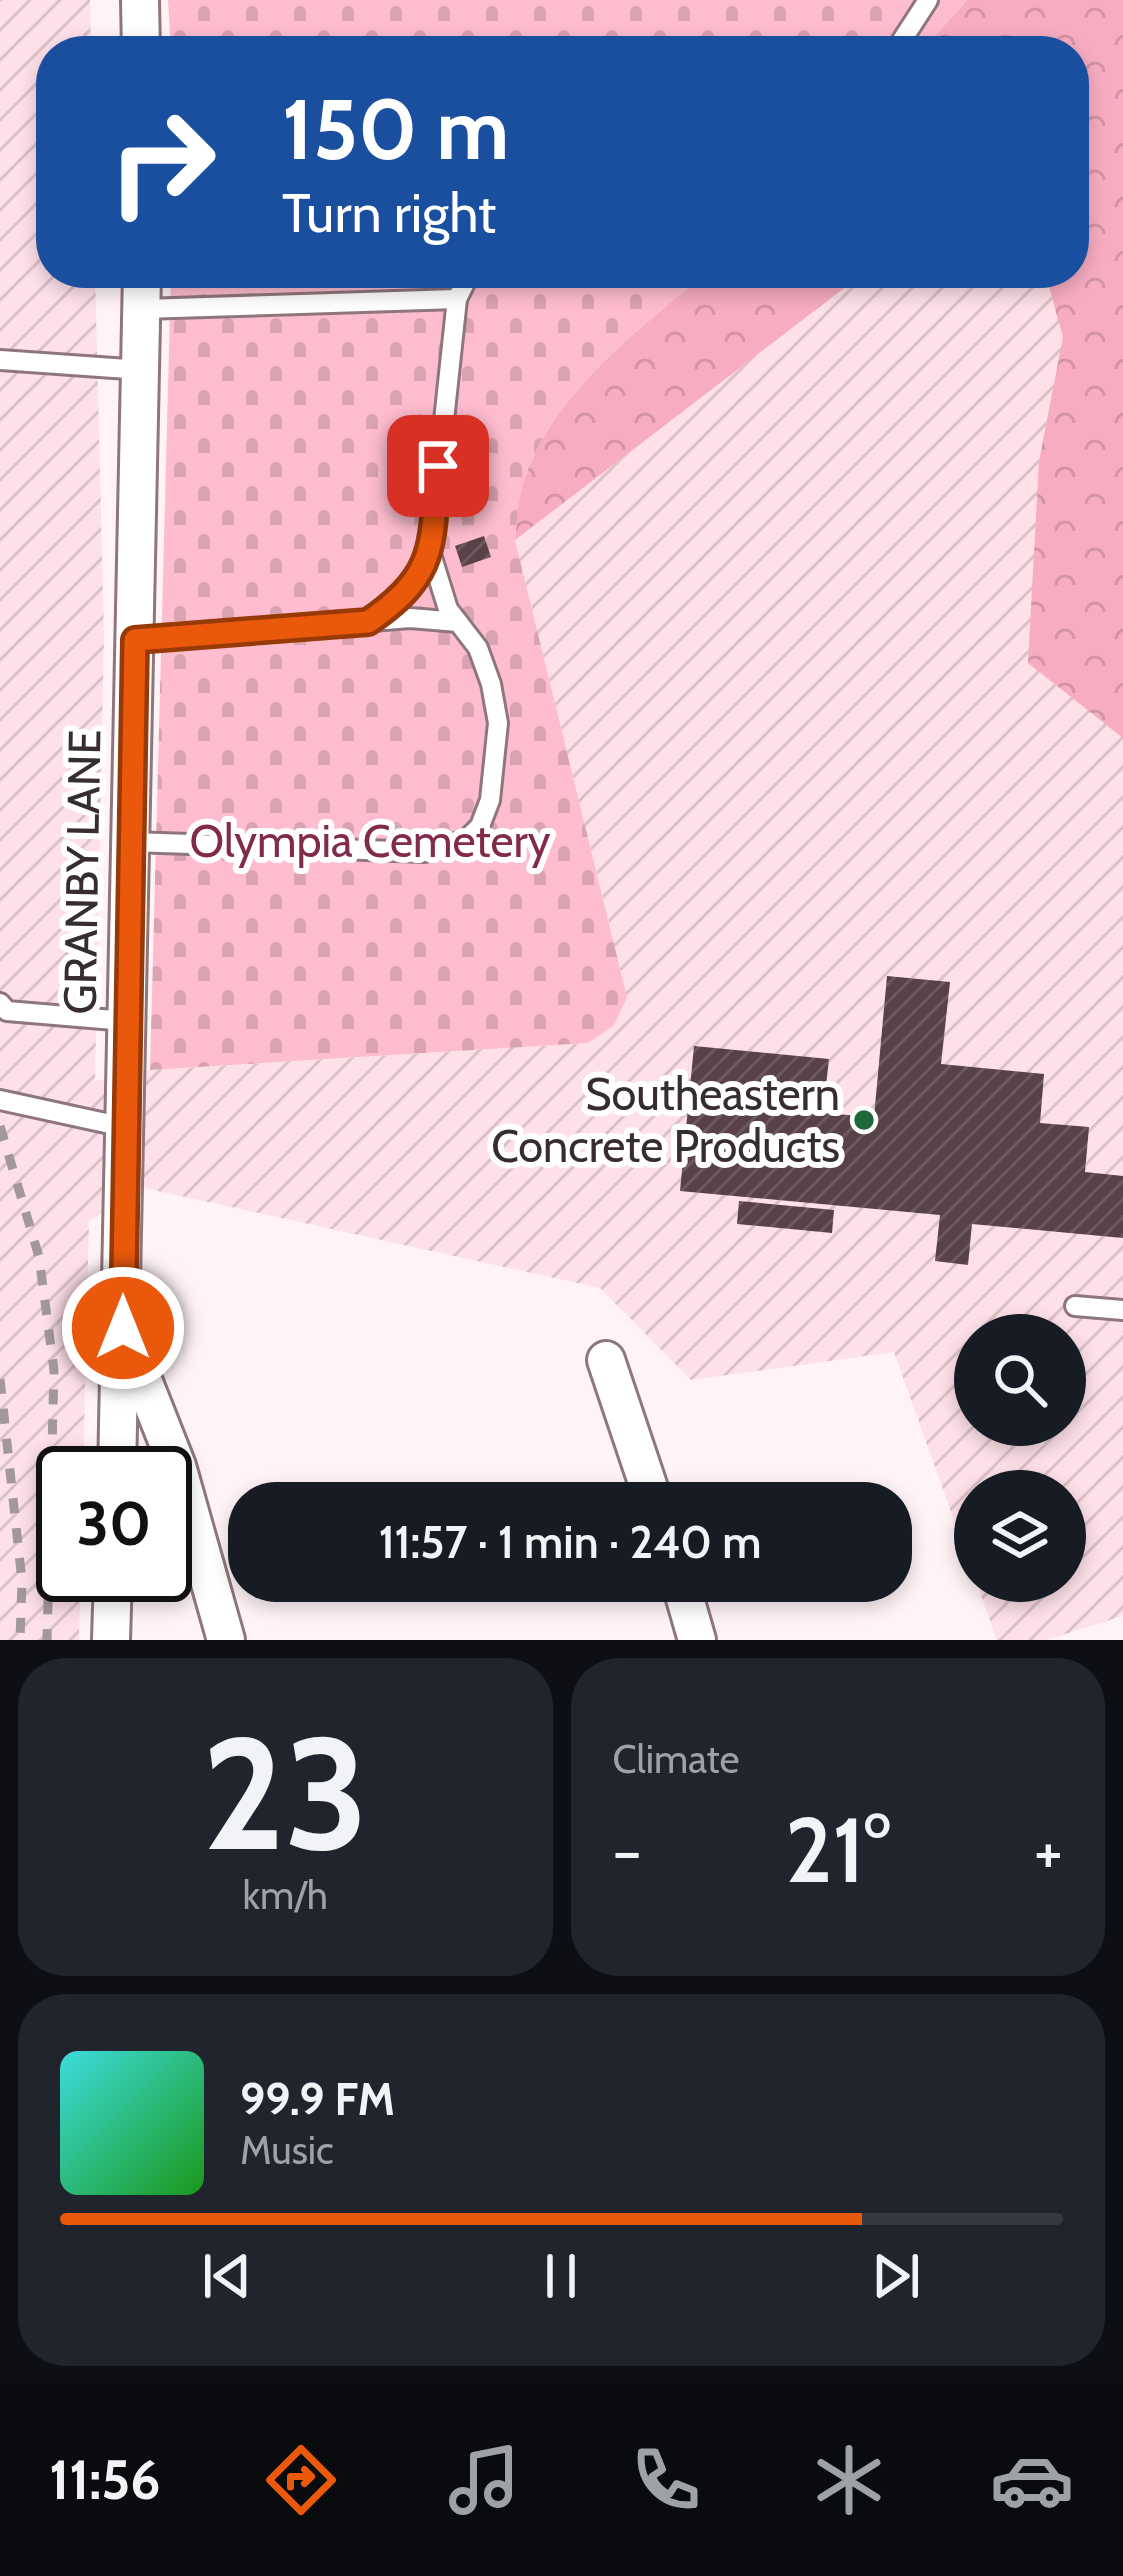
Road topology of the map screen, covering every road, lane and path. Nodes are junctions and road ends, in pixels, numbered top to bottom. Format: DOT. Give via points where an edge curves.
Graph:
graph roads {
  1 [pos="140,0"];
  2 [pos="928,0"];
  3 [pos="141,36"];
  4 [pos="905,36"];
  5 [pos="462,288"];
  6 [pos="142,291"];
  7 [pos="457,299"];
  8 [pos="0,360"];
  9 [pos="142,370"];
  10 [pos="430,553"];
  11 [pos="368,622"];
  12 [pos="458,622"];
  13 [pos="135,640"];
  14 [pos="130,842"];
  15 [pos="0,1003"];
  16 [pos="127,1021"];
  17 [pos="0,1100"];
  18 [pos="124,1127"];
  19 [pos="1075,1306"];
  20 [pos="1123,1310"];
  21 [pos="123,1328"];
  22 [pos="606,1360"];
  23 [pos="118,1446"];
  24 [pos="647,1482"];
  25 [pos="112,1602"];
  26 [pos="686,1602"];
  27 [pos="110,1640"];
  28 [pos="226,1640"];
  29 [pos="697,1640"];
  1 -- 3 [label="street"];
  2 -- 4 [label="lane"];
  5 -- 7 [label="lane"];
  6 -- 7 [label="lane"];
  6 -- 9 [label="street, GRANBY LANE"];
  7 -- 10 [label="lane"];
  8 -- 9 [label="lane"];
  9 -- 13 [label="street, GRANBY LANE"];
  10 -- 11 [label="lane" via="394,604"];
  10 -- 12 [label="lane"];
  11 -- 12 [label="lane"];
  11 -- 13 [label="lane"];
  12 -- 14 [label="lane" via="478,648 498,723 490,800 466,840 425,852"];
  13 -- 14 [label="street, GRANBY LANE"];
  14 -- 16 [label="street, GRANBY LANE"];
  15 -- 16 [label="lane" via="7,1012"];
  16 -- 18 [label="street, GRANBY LANE"];
  17 -- 18 [label="lane"];
  18 -- 21 [label="street, GRANBY LANE"];
  19 -- 20 [label="lane"];
  21 -- 23 [label="street, GRANBY LANE"];
  21 -- 28 [label="street" via="177,1466"];
  22 -- 24 [label="street"];
  25 -- 27 [label="street"];
  26 -- 29 [label="street"];
}
